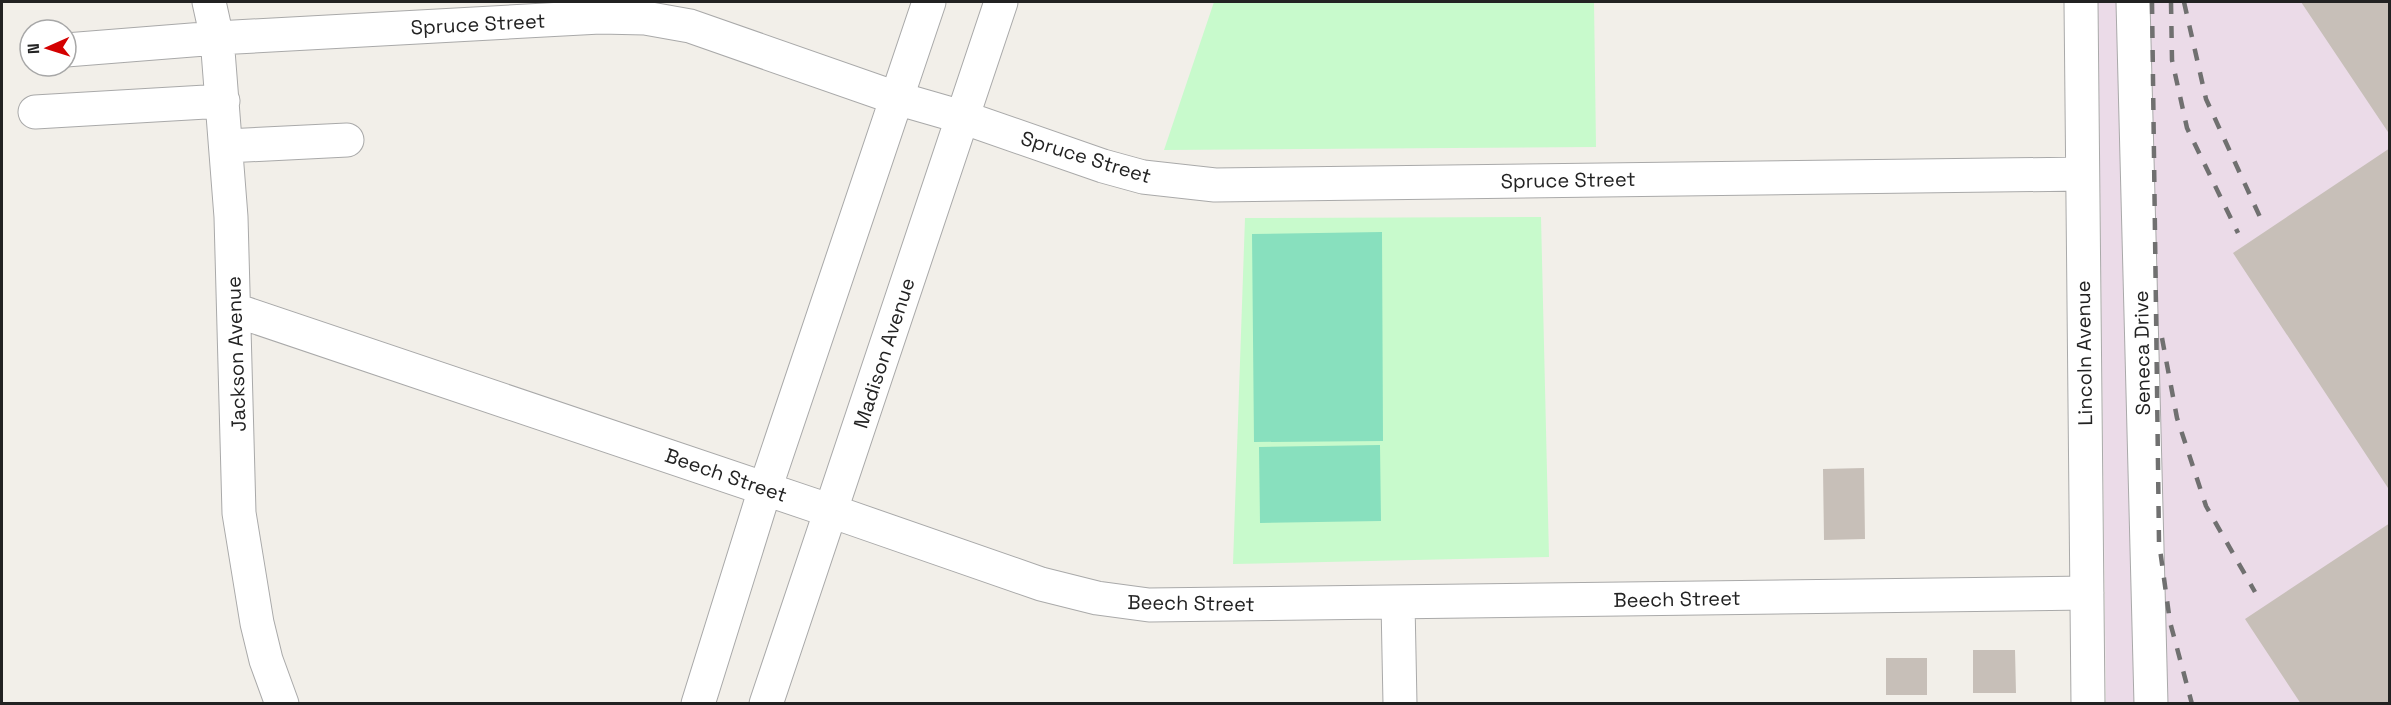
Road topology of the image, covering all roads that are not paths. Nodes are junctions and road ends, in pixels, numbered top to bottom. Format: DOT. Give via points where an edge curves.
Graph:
graph roads {
  1 [pos="209,2"];
  2 [pos="929,2"];
  3 [pos="1000,2"];
  4 [pos="2081,2"];
  5 [pos="2133,2"];
  6 [pos="217,38"];
  7 [pos="78,49"];
  8 [pos="896,98"];
  9 [pos="223,101"];
  10 [pos="35,112"];
  11 [pos="962,117"];
  12 [pos="347,140"];
  13 [pos="226,146"];
  14 [pos="2082,174"];
  15 [pos="235,310"];
  16 [pos="765,489"];
  17 [pos="831,511"];
  18 [pos="2087,593"];
  19 [pos="1398,603"];
  20 [pos="282,704"];
  21 [pos="698,704"];
  22 [pos="766,704"];
  23 [pos="1400,704"];
  24 [pos="2088,704"];
  25 [pos="2151,704"];
  1 -- 6 [label="street, Jackson Avenue"];
  2 -- 8 [label="street"];
  3 -- 11 [label="street, Madison Avenue"];
  4 -- 14 [label="street, Lincoln Avenue"];
  5 -- 25 [label="street, Seneca Drive"];
  6 -- 7 [label="street, Spruce Street"];
  6 -- 8 [label="street, Spruce Street" via="600,17 645,18 690,26"];
  6 -- 9 [label="street, Jackson Avenue"];
  8 -- 11 [label="street, Spruce Street"];
  8 -- 16 [label="street"];
  9 -- 10 [label="street"];
  9 -- 13 [label="street, Jackson Avenue"];
  11 -- 14 [label="street, Spruce Street" via="1143,177 1215,185"];
  11 -- 17 [label="street, Madison Avenue"];
  12 -- 13 [label="street"];
  13 -- 15 [label="street, Jackson Avenue"];
  14 -- 18 [label="street, Lincoln Avenue"];
  15 -- 16 [label="street, Beech Street"];
  15 -- 20 [label="street, Jackson Avenue" via="239,513 256,623"];
  16 -- 17 [label="street, Beech Street"];
  16 -- 21 [label="street"];
  17 -- 19 [label="street, Beech Street" via="1041,584 1097,598 1149,605"];
  17 -- 22 [label="street, Madison Avenue"];
  18 -- 19 [label="street, Beech Street"];
  18 -- 24 [label="street, Lincoln Avenue"];
  19 -- 23 [label="street"];
}
